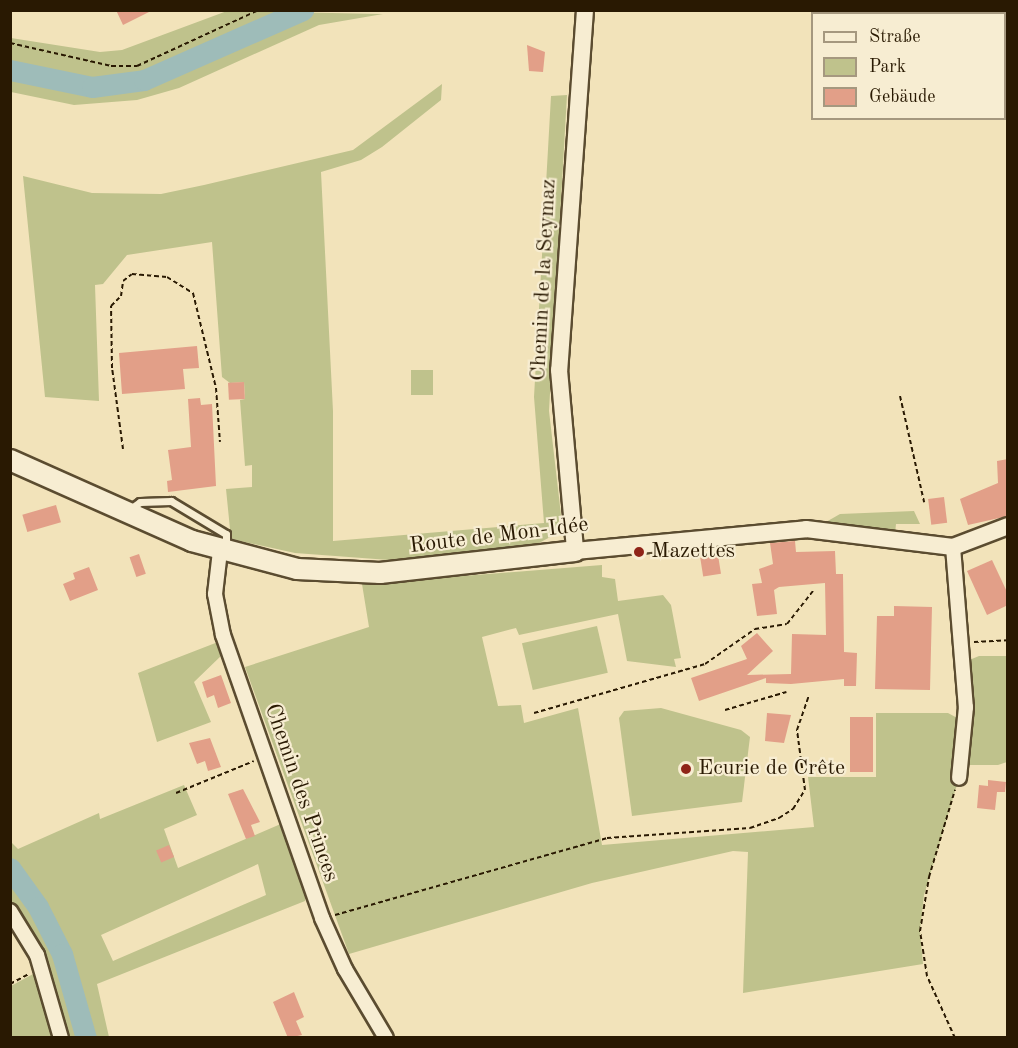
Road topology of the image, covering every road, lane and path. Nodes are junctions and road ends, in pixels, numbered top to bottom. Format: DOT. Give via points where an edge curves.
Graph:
graph roads {
  1 [pos="259,10"];
  2 [pos="585,10"];
  3 [pos="10,43"];
  4 [pos="900,396"];
  5 [pos="220,442"];
  6 [pos="123,449"];
  7 [pos="10,460"];
  8 [pos="924,502"];
  9 [pos="126,512"];
  10 [pos="1008,526"];
  11 [pos="953,547"];
  12 [pos="575,551"];
  13 [pos="223,552"];
  14 [pos="813,591"];
  15 [pos="1008,640"];
  16 [pos="961,648"];
  17 [pos="786,692"];
  18 [pos="809,695"];
  19 [pos="725,710"];
  20 [pos="534,712"];
  21 [pos="265,757"];
  22 [pos="958,778"];
  23 [pos="176,793"];
  24 [pos="10,911"];
  25 [pos="322,918"];
  26 [pos="42,968"];
  27 [pos="10,984"];
  28 [pos="61,1038"];
  29 [pos="386,1038"];
  30 [pos="955,1038"];
  1 -- 3 [label="path" via="136,66 111,66"];
  2 -- 12 [label="street, Chemin de la Seymaz" via="560,370"];
  4 -- 8 [label="path"];
  5 -- 6 [label="path" via="216,388 193,292 167,277 132,274 123,281 121,296 111,306 112,368"];
  7 -- 9 [label="main road, Route de Mon-Idée"];
  9 -- 13 [label="main road, Route de Mon-Idée"];
  9 -- 13 [label="lane" via="140,502 171,501 226,534"];
  10 -- 11 [label="street, Route de Mon-Idée"];
  11 -- 12 [label="street, Route de Mon-Idée" via="806,529"];
  11 -- 16 [label="street"];
  12 -- 13 [label="main road, Route de Mon-Idée" via="380,573 297,568"];
  13 -- 21 [label="street, Chemin des Princes" via="217,611"];
  14 -- 20 [label="path" via="787,624 754,629 705,664"];
  15 -- 16 [label="path" via="985,640"];
  16 -- 22 [label="street" via="966,714"];
  17 -- 19 [label="path"];
  18 -- 25 [label="path" via="797,730 805,790 793,809 779,818 750,828 607,838"];
  21 -- 23 [label="path"];
  21 -- 25 [label="street, Chemin des Princes"];
  22 -- 30 [label="path" via="928,877 920,931 927,976"];
  24 -- 26 [label="street"];
  25 -- 29 [label="street, Chemin des Princes" via="345,969"];
  26 -- 27 [label="path"];
  26 -- 28 [label="street"];
}
